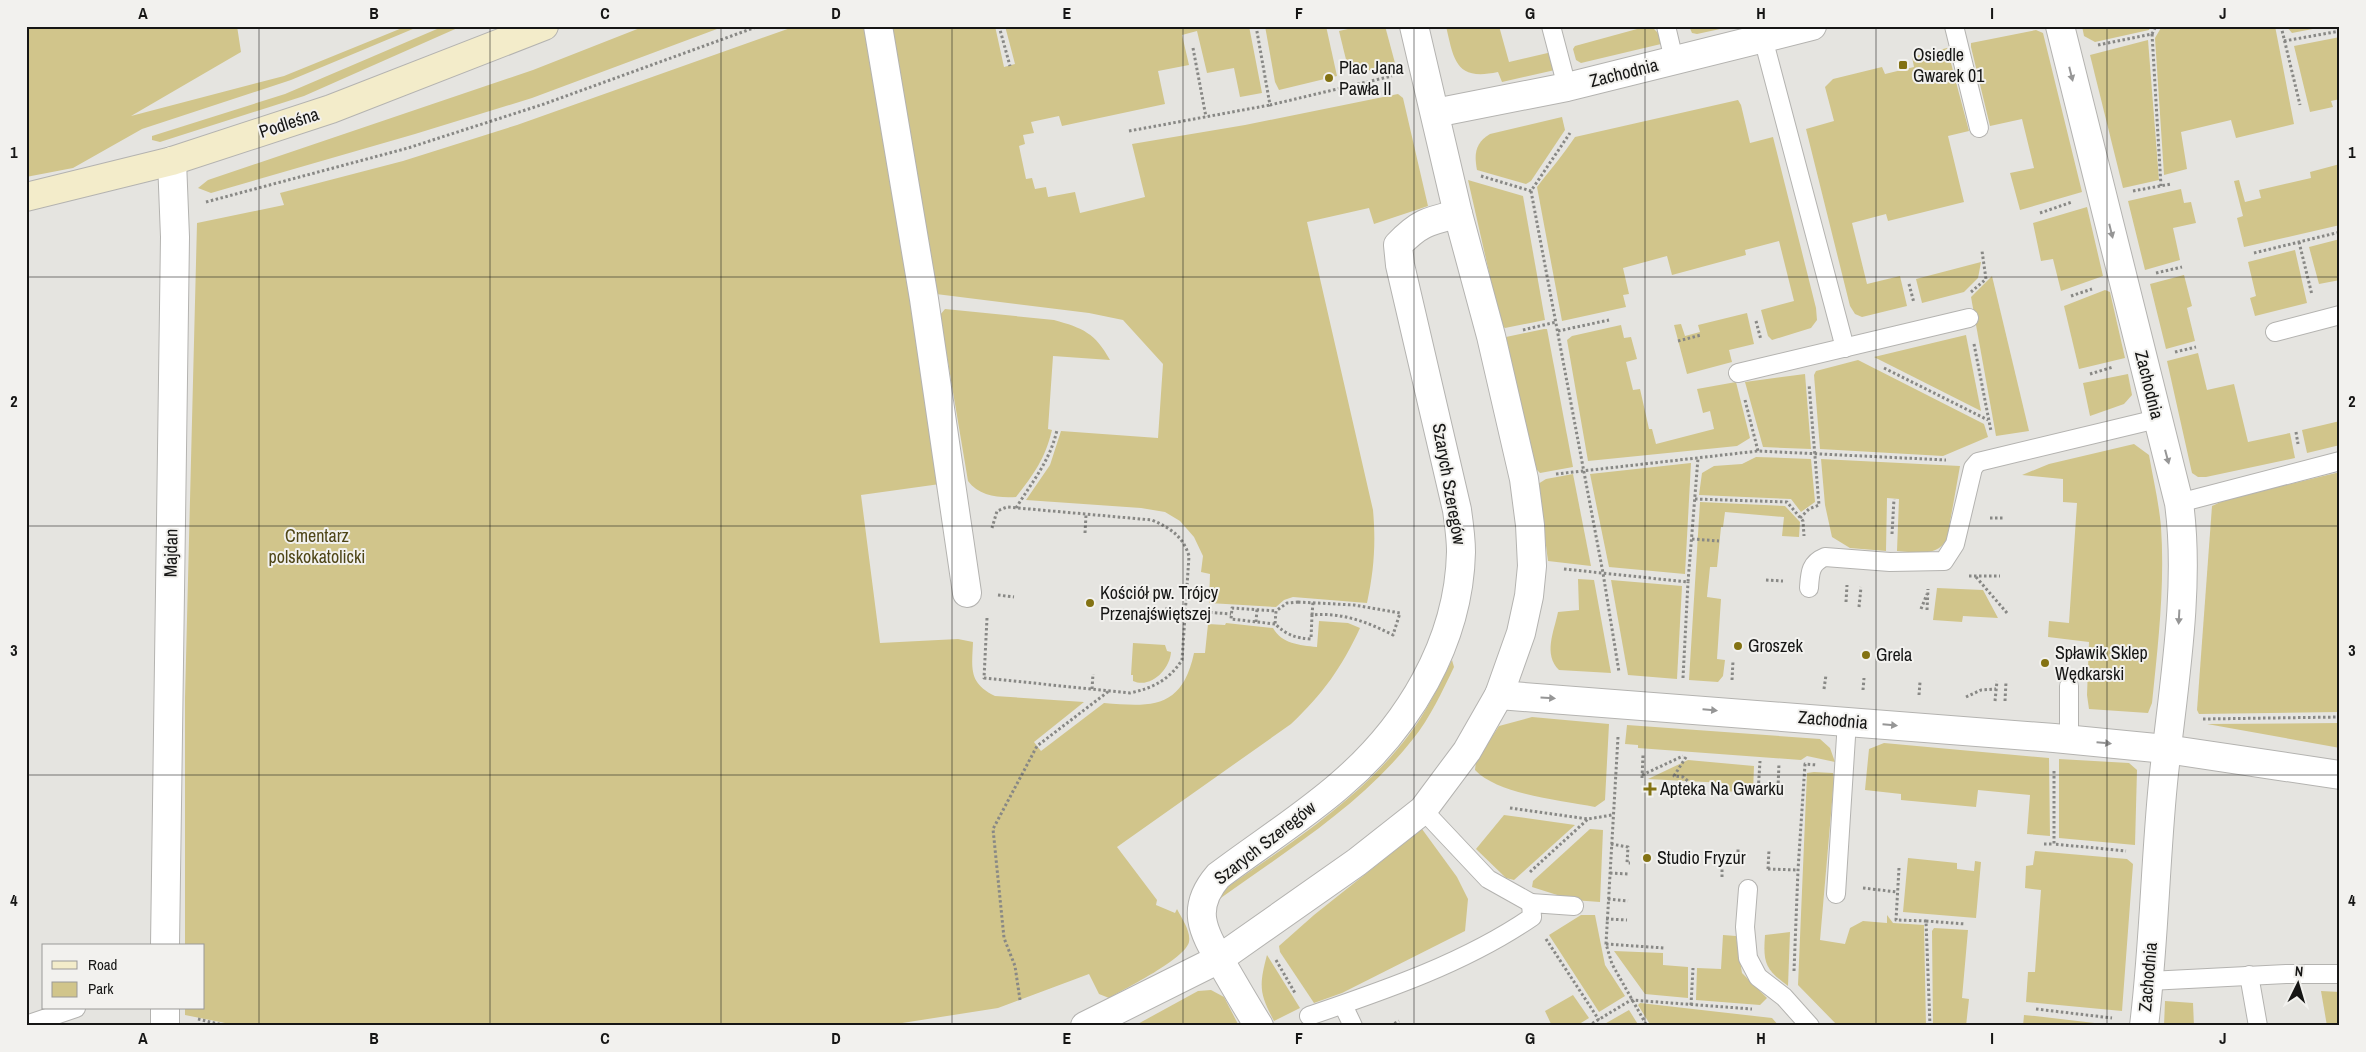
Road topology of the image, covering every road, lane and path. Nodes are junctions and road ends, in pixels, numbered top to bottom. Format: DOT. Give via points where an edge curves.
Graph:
graph roads {
  1 [pos="544,26"];
  2 [pos="759,26"];
  3 [pos="878,26"];
  4 [pos="999,26"];
  5 [pos="1256,26"];
  6 [pos="1414,26"];
  7 [pos="1552,26"];
  8 [pos="1666,26"];
  9 [pos="1954,26"];
  10 [pos="2060,26"];
  11 [pos="2156,26"];
  12 [pos="2281,26"];
  13 [pos="2340,30"];
  14 [pos="1786,31"];
  15 [pos="2152,34"];
  16 [pos="2284,41"];
  17 [pos="2092,47"];
  18 [pos="1193,48"];
  19 [pos="1674,60"];
  20 [pos="1010,66"];
  21 [pos="1393,76"];
  22 [pos="1567,87"];
  23 [pos="1270,105"];
  24 [pos="2300,105"];
  25 [pos="1435,113"];
  26 [pos="1206,117"];
  27 [pos="1979,128"];
  28 [pos="1129,131"];
  29 [pos="1570,133"];
  30 [pos="172,161"];
  31 [pos="1472,173"];
  32 [pos="2171,184"];
  33 [pos="2162,186"];
  34 [pos="1531,191"];
  35 [pos="2127,192"];
  36 [pos="26,198"];
  37 [pos="2081,199"];
  38 [pos="203,203"];
  39 [pos="2040,213"];
  40 [pos="1458,214"];
  41 [pos="2340,232"];
  42 [pos="2299,242"];
  43 [pos="1982,251"];
  44 [pos="2254,253"];
  45 [pos="2182,267"];
  46 [pos="2148,275"];
  47 [pos="1909,284"];
  48 [pos="1916,308"];
  49 [pos="2340,315"];
  50 [pos="1969,318"];
  51 [pos="1609,320"];
  52 [pos="2318,320"];
  53 [pos="1756,321"];
  54 [pos="1558,331"];
  55 [pos="2275,332"];
  56 [pos="1701,334"];
  57 [pos="1678,341"];
  58 [pos="1763,345"];
  59 [pos="1845,348"];
  60 [pos="1807,356"];
  61 [pos="1738,373"];
  62 [pos="2157,419"];
  63 [pos="1988,421"];
  64 [pos="1057,430"];
  65 [pos="1993,436"];
  66 [pos="1758,451"];
  67 [pos="1816,453"];
  68 [pos="1698,458"];
  69 [pos="1934,460"];
  70 [pos="2340,461"];
  71 [pos="1584,470"];
  72 [pos="1695,499"];
  73 [pos="1894,499"];
  74 [pos="2179,503"];
  75 [pos="1016,508"];
  76 [pos="1086,515"];
  77 [pos="1800,518"];
  78 [pos="1085,533"];
  79 [pos="992,538"];
  80 [pos="1692,539"];
  81 [pos="1805,539"];
  82 [pos="1719,541"];
  83 [pos="1890,562"];
  84 [pos="1560,569"];
  85 [pos="1603,573"];
  86 [pos="1969,576"];
  87 [pos="2000,576"];
  88 [pos="1848,577"];
  89 [pos="1976,577"];
  90 [pos="1862,578"];
  91 [pos="1766,580"];
  92 [pos="1688,582"];
  93 [pos="1786,582"];
  94 [pos="1928,584"];
  95 [pos="1809,588"];
  96 [pos="1928,592"];
  97 [pos="967,593"];
  98 [pos="996,595"];
  99 [pos="1014,597"];
  100 [pos="1313,602"];
  101 [pos="1846,602"];
  102 [pos="1859,607"];
  103 [pos="1165,608"];
  104 [pos="1257,609"];
  105 [pos="1921,609"];
  106 [pos="1186,610"];
  107 [pos="1928,610"];
  108 [pos="1276,611"];
  109 [pos="987,613"];
  110 [pos="2007,613"];
  111 [pos="1231,614"];
  112 [pos="1312,615"];
  113 [pos="1256,622"];
  114 [pos="1275,624"];
  115 [pos="1733,661"];
  116 [pos="1733,672"];
  117 [pos="1093,674"];
  118 [pos="1620,680"];
  119 [pos="1997,681"];
  120 [pos="2006,682"];
  121 [pos="1682,683"];
  122 [pos="2069,686"];
  123 [pos="1092,689"];
  124 [pos="1109,691"];
  125 [pos="2006,691"];
  126 [pos="1500,695"];
  127 [pos="1965,698"];
  128 [pos="2340,717"];
  129 [pos="2200,719"];
  130 [pos="1848,721"];
  131 [pos="2062,739"];
  132 [pos="1618,742"];
  133 [pos="2166,749"];
  134 [pos="1643,755"];
  135 [pos="1760,761"];
  136 [pos="1779,763"];
  137 [pos="1805,764"];
  138 [pos="2340,775"];
  139 [pos="1688,781"];
  140 [pos="1778,788"];
  141 [pos="1758,793"];
  142 [pos="1510,808"];
  143 [pos="1423,810"];
  144 [pos="1612,815"];
  145 [pos="1588,819"];
  146 [pos="1611,844"];
  147 [pos="2044,844"];
  148 [pos="2054,844"];
  149 [pos="1738,849"];
  150 [pos="1770,850"];
  151 [pos="2131,852"];
  152 [pos="1738,862"];
  153 [pos="1630,863"];
  154 [pos="1899,868"];
  155 [pos="1761,869"];
  156 [pos="1768,869"];
  157 [pos="1798,870"];
  158 [pos="1610,873"];
  159 [pos="1629,874"];
  160 [pos="1748,890"];
  161 [pos="1509,891"];
  162 [pos="1836,894"];
  163 [pos="1608,899"];
  164 [pos="1628,901"];
  165 [pos="1574,906"];
  166 [pos="1531,910"];
  167 [pos="1606,919"];
  168 [pos="1627,920"];
  169 [pos="1926,921"];
  170 [pos="1965,924"];
  171 [pos="166,944"];
  172 [pos="1606,944"];
  173 [pos="1664,948"];
  174 [pos="1271,952"];
  175 [pos="1219,959"];
  176 [pos="1693,968"];
  177 [pos="2340,974"];
  178 [pos="1794,975"];
  179 [pos="2249,976"];
  180 [pos="2149,981"];
  181 [pos="1020,1000"];
  182 [pos="1631,1000"];
  183 [pos="1343,1005"];
  184 [pos="1691,1005"];
  185 [pos="1753,1009"];
  186 [pos="2036,1009"];
  187 [pos="70,1010"];
  188 [pos="165,1010"];
  189 [pos="1309,1016"];
  190 [pos="2097,1016"];
  191 [pos="1599,1020"];
  192 [pos="1399,1021"];
  193 [pos="26,1025"];
  194 [pos="165,1026"];
  195 [pos="1085,1026"];
  196 [pos="1259,1026"];
  197 [pos="1353,1026"];
  198 [pos="1390,1026"];
  199 [pos="1588,1026"];
  200 [pos="1646,1026"];
  201 [pos="1810,1026"];
  202 [pos="1930,1026"];
  203 [pos="2144,1026"];
  204 [pos="2258,1026"];
  1 -- 30 [label="main road, Podleśna" via="331,109"];
  2 -- 38 [label="path" via="544,104 408,148"];
  3 -- 97 [label="street" via="924,299"];
  4 -- 20 [label="path"];
  5 -- 23 [label="path"];
  6 -- 25 [label="street"];
  7 -- 22 [label="lane"];
  8 -- 19 [label="lane"];
  9 -- 27 [label="lane"];
  10 -- 62 [label="street, Zachodnia, one-way"];
  11 -- 15 [label="path"];
  12 -- 16 [label="path"];
  13 -- 16 [label="path"];
  14 -- 19 [label="street, Zachodnia"];
  14 -- 59 [label="lane"];
  15 -- 17 [label="path"];
  15 -- 33 [label="path"];
  16 -- 24 [label="path"];
  18 -- 26 [label="path"];
  19 -- 22 [label="street, Zachodnia"];
  21 -- 23 [label="path"];
  22 -- 25 [label="street, Zachodnia"];
  23 -- 26 [label="path"];
  25 -- 40 [label="street"];
  26 -- 28 [label="path"];
  29 -- 34 [label="path"];
  30 -- 36 [label="main road, Podleśna"];
  30 -- 171 [label="street, Majdan" via="175,237"];
  31 -- 34 [label="path"];
  32 -- 33 [label="path"];
  33 -- 35 [label="path"];
  34 -- 54 [label="path"];
  37 -- 39 [label="path"];
  40 -- 126 [label="street" via="1494,346 1524,479 1530,525 1532,566 1529,596"];
  40 -- 175 [label="street, Szarych Szeregów" via="1414,228 1398,245 1457,510 1461,551 1451,621 1436,660 1414,699 1393,731 1365,762 1332,791 1218,876 1207,889 1203,899 1204,934"];
  41 -- 42 [label="path"];
  42 -- 44 [label="path"];
  42 -- 52 [label="path"];
  43 -- 50 [label="path" via="1986,279 1965,297"];
  45 -- 46 [label="path"];
  47 -- 48 [label="path"];
  49 -- 52 [label="lane"];
  50 -- 59 [label="lane"];
  50 -- 63 [label="path"];
  51 -- 54 [label="path"];
  52 -- 55 [label="lane"];
  53 -- 58 [label="path"];
  54 -- 71 [label="path"];
  56 -- 57 [label="path"];
  59 -- 60 [label="lane"];
  59 -- 63 [label="path"];
  60 -- 61 [label="lane"];
  60 -- 67 [label="path"];
  61 -- 66 [label="path"];
  62 -- 74 [label="street, Zachodnia, one-way"];
  62 -- 83 [label="lane" via="1978,462 1973,468 1950,555 1938,563"];
  63 -- 65 [label="path"];
  64 -- 75 [label="path" via="1045,465"];
  66 -- 67 [label="path"];
  66 -- 68 [label="path"];
  67 -- 69 [label="path"];
  67 -- 77 [label="path" via="1819,505"];
  68 -- 71 [label="path"];
  68 -- 72 [label="path"];
  70 -- 74 [label="lane"];
  71 -- 85 [label="path"];
  72 -- 77 [label="path" via="1786,502"];
  72 -- 80 [label="path"];
  73 -- 83 [label="path"];
  74 -- 133 [label="street, Zachodnia, one-way" via="2183,533 2179,620"];
  75 -- 76 [label="path"];
  75 -- 79 [label="path" via="997,511"];
  76 -- 78 [label="path"];
  76 -- 106 [label="path" via="1152,520 1179,536 1190,556"];
  77 -- 81 [label="path"];
  80 -- 82 [label="path"];
  80 -- 92 [label="path"];
  83 -- 95 [label="lane" via="1825,556 1811,568"];
  84 -- 85 [label="path"];
  85 -- 92 [label="path"];
  85 -- 118 [label="path"];
  86 -- 89 [label="path"];
  87 -- 89 [label="path"];
  88 -- 101 [label="path"];
  89 -- 110 [label="path"];
  90 -- 102 [label="path"];
  91 -- 93 [label="path"];
  92 -- 121 [label="path"];
  94 -- 96 [label="path"];
  96 -- 105 [label="path"];
  96 -- 107 [label="path"];
  98 -- 99 [label="path"];
  100 -- 108 [label="path" via="1292,602"];
  100 -- 112 [label="path"];
  100 -- 112 [label="path" via="1400,613 1393,635 1352,618"];
  103 -- 106 [label="path"];
  104 -- 108 [label="path"];
  104 -- 111 [label="path" via="1232,608"];
  104 -- 113 [label="path"];
  106 -- 111 [label="path"];
  106 -- 124 [label="path" via="1182,660 1175,671 1149,689 1130,693"];
  108 -- 114 [label="path"];
  109 -- 123 [label="path" via="984,678"];
  111 -- 113 [label="path" via="1231,619"];
  112 -- 114 [label="path" via="1311,639 1293,637"];
  113 -- 114 [label="path"];
  115 -- 116 [label="path"];
  117 -- 123 [label="path"];
  119 -- 127 [label="path" via="1996,689 1981,690"];
  120 -- 125 [label="path"];
  122 -- 131 [label="lane"];
  123 -- 124 [label="path"];
  124 -- 181 [label="path" via="1037,746 993,829 1004,938 1015,966"];
  126 -- 130 [label="street, Zachodnia, one-way"];
  126 -- 143 [label="street" via="1467,751"];
  128 -- 129 [label="path"];
  130 -- 131 [label="street, Zachodnia, one-way"];
  130 -- 162 [label="lane"];
  131 -- 133 [label="street, Zachodnia, one-way"];
  131 -- 148 [label="path"];
  132 -- 144 [label="path"];
  133 -- 138 [label="street, Zachodnia"];
  133 -- 180 [label="street, Zachodnia"];
  134 -- 139 [label="path" via="1642,776 1685,757 1674,776"];
  135 -- 141 [label="path"];
  136 -- 140 [label="path"];
  137 -- 157 [label="path"];
  142 -- 145 [label="path"];
  143 -- 161 [label="lane" via="1488,879"];
  143 -- 175 [label="street" via="1357,862"];
  144 -- 145 [label="path"];
  144 -- 146 [label="path"];
  145 -- 161 [label="path"];
  146 -- 153 [label="path" via="1628,847 1627,863"];
  146 -- 158 [label="path"];
  147 -- 148 [label="path"];
  148 -- 151 [label="path"];
  149 -- 152 [label="path"];
  150 -- 156 [label="path"];
  154 -- 169 [label="path" via="1896,920"];
  155 -- 156 [label="path"];
  156 -- 157 [label="path"];
  157 -- 178 [label="path"];
  158 -- 159 [label="path"];
  158 -- 163 [label="path"];
  160 -- 201 [label="lane" via="1745,927 1748,958 1758,977 1784,997"];
  161 -- 166 [label="lane"];
  163 -- 164 [label="path"];
  163 -- 167 [label="path"];
  165 -- 166 [label="lane"];
  166 -- 183 [label="lane" via="1512,931 1436,968"];
  166 -- 191 [label="path"];
  167 -- 168 [label="path"];
  167 -- 172 [label="path"];
  169 -- 170 [label="path"];
  169 -- 202 [label="path"];
  172 -- 173 [label="path"];
  172 -- 182 [label="path" via="1612,964 1625,983"];
  174 -- 189 [label="path"];
  175 -- 195 [label="street"];
  175 -- 196 [label="street"];
  176 -- 184 [label="path"];
  177 -- 179 [label="lane"];
  179 -- 180 [label="lane"];
  179 -- 204 [label="lane"];
  180 -- 203 [label="street, Zachodnia"];
  182 -- 184 [label="path"];
  182 -- 191 [label="path"];
  182 -- 200 [label="path"];
  183 -- 189 [label="lane"];
  183 -- 197 [label="lane"];
  184 -- 185 [label="path"];
  186 -- 190 [label="path"];
  187 -- 193 [label="lane"];
  188 -- 194 [label="street"];
  191 -- 199 [label="path"];
  192 -- 198 [label="path"];
}
